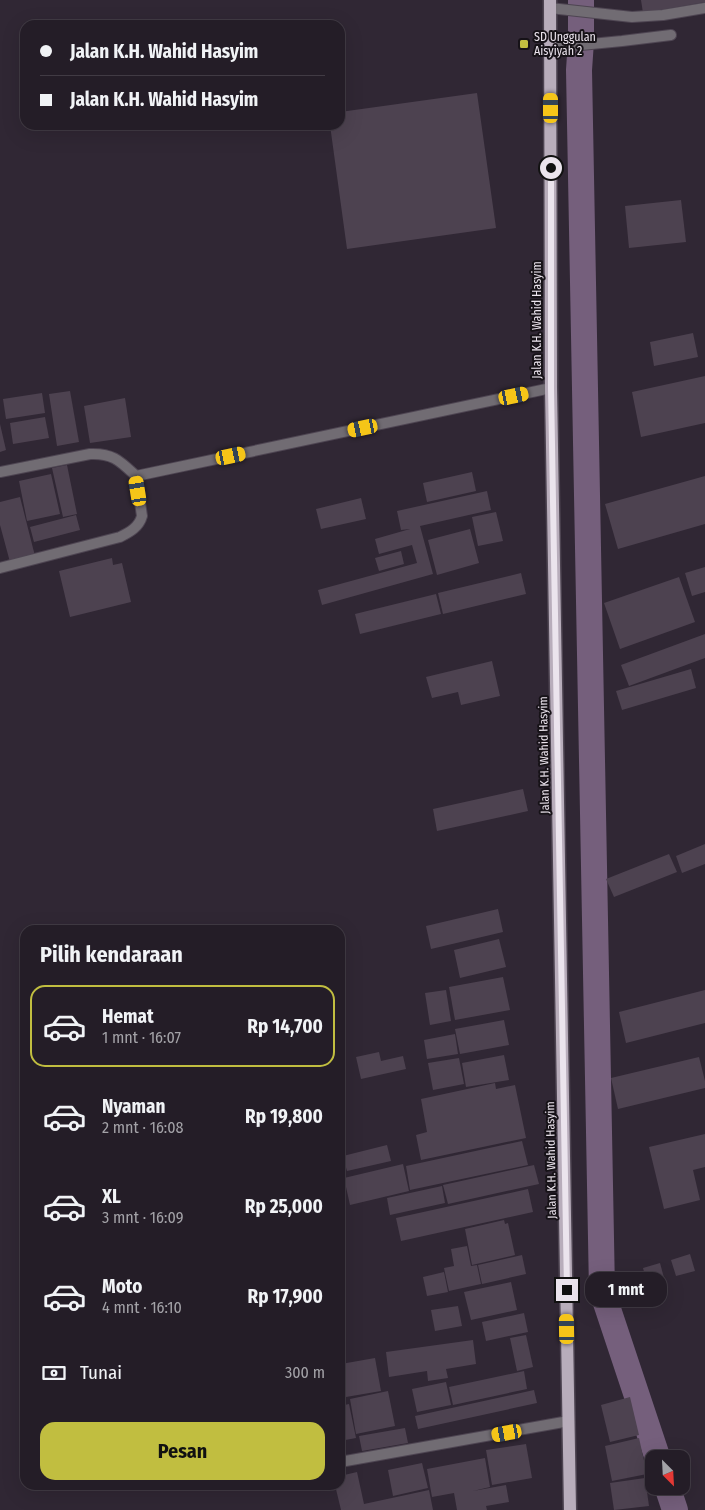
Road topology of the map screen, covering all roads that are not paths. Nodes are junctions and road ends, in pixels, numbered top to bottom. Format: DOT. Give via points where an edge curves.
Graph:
graph roads {
  1 [pos="550,4"];
  2 [pos="705,8"];
  3 [pos="671,35"];
  4 [pos="550,48"];
  5 [pos="551,388"];
  6 [pos="0,472"];
  7 [pos="136,476"];
  8 [pos="0,568"];
  9 [pos="569,1422"];
  10 [pos="345,1461"];
  11 [pos="570,1510"];
  1 -- 2 [label="street" via="578,11 632,17"];
  1 -- 4 [label="main road, Jalan K.H. Wahid Hasyim"];
  3 -- 4 [label="street"];
  4 -- 5 [label="main road, Jalan K.H. Wahid Hasyim"];
  5 -- 7 [label="street"];
  5 -- 9 [label="main road, Jalan K.H. Wahid Hasyim"];
  6 -- 7 [label="street" via="98,453 114,457"];
  7 -- 8 [label="street" via="142,516 128,534"];
  9 -- 10 [label="street"];
  9 -- 11 [label="main road, Jalan K.H. Wahid Hasyim"];
}
